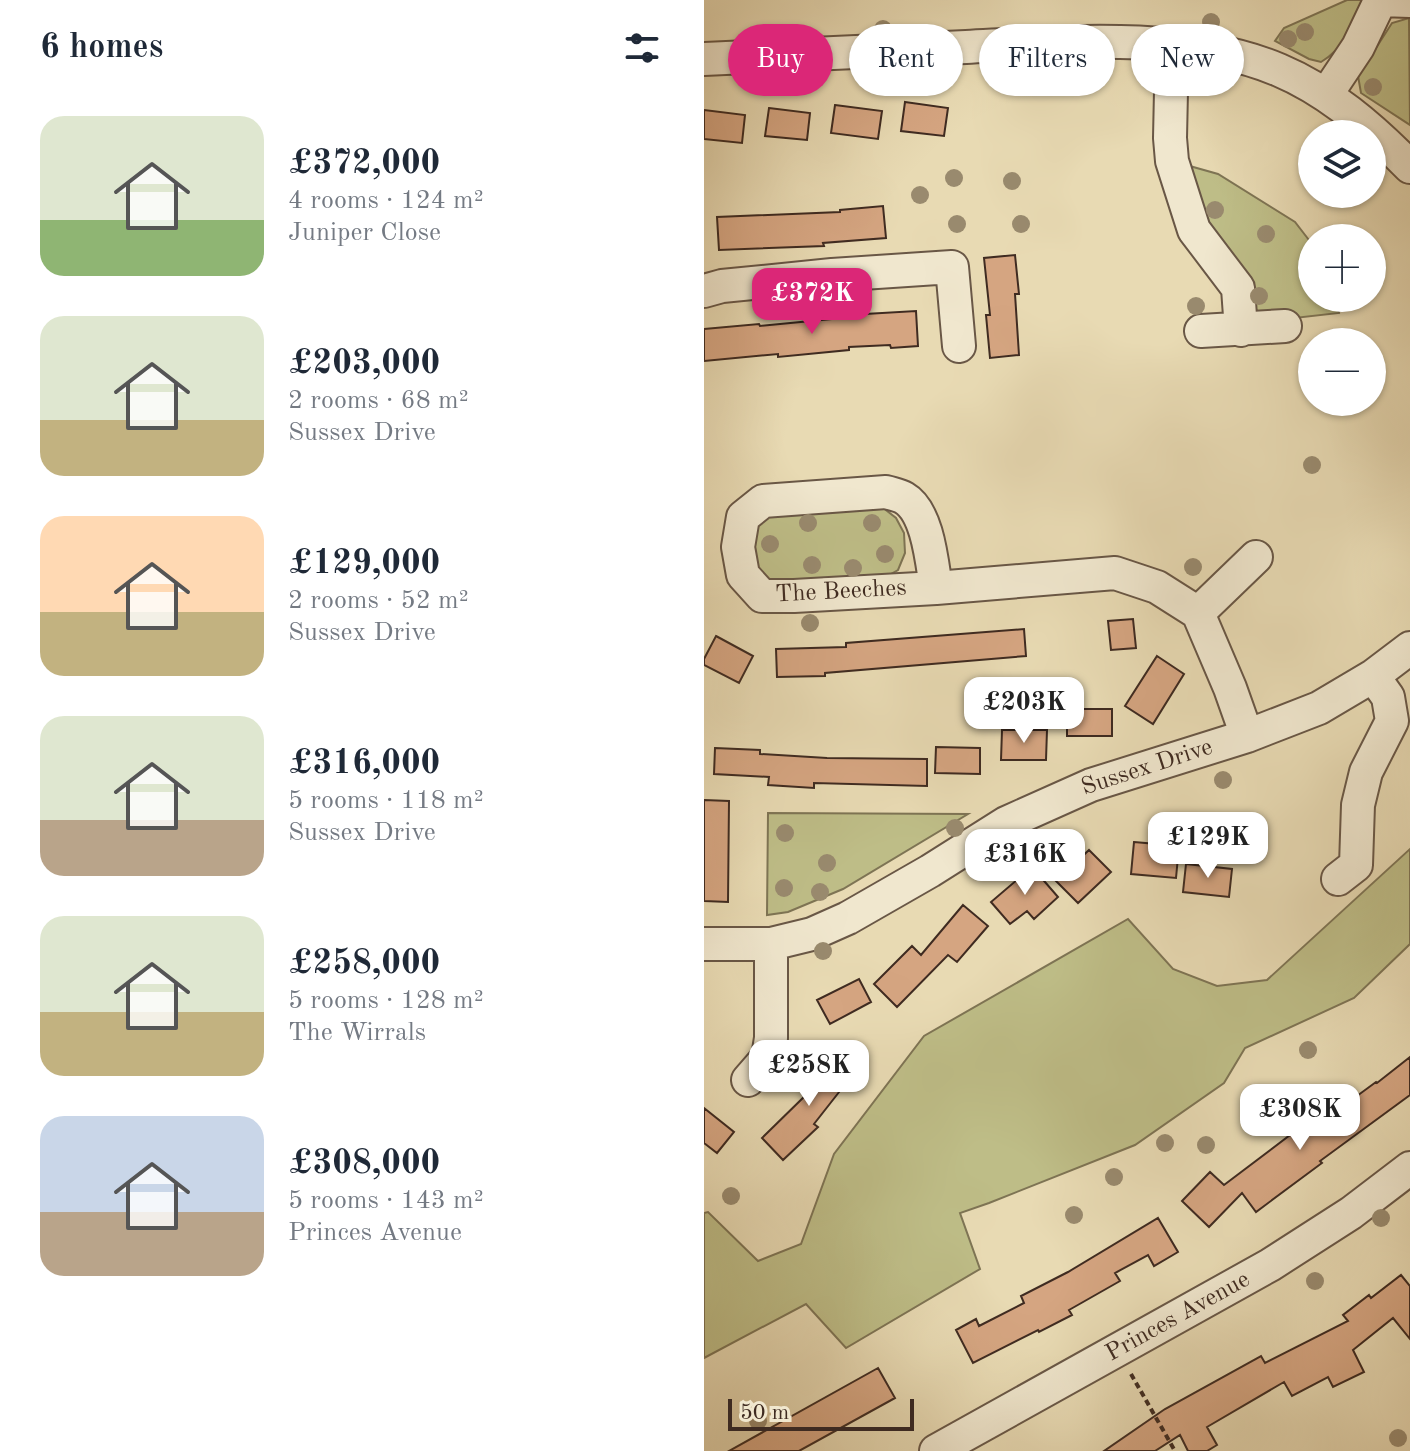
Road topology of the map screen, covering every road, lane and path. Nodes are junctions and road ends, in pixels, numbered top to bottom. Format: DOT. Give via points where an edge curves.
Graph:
graph roads {
  1 [pos="1390,1"];
  2 [pos="1131,43"];
  3 [pos="704,59"];
  4 [pos="1244,59"];
  5 [pos="1326,95"];
  6 [pos="1171,96"];
  7 [pos="1410,167"];
  8 [pos="704,291"];
  9 [pos="1285,326"];
  10 [pos="1241,330"];
  11 [pos="1201,331"];
  12 [pos="959,346"];
  13 [pos="1256,557"];
  14 [pos="936,588"];
  15 [pos="1198,613"];
  16 [pos="1410,648"];
  17 [pos="1373,676"];
  18 [pos="1247,736"];
  19 [pos="1338,879"];
  20 [pos="704,944"];
  21 [pos="771,944"];
  22 [pos="748,1080"];
  23 [pos="1410,1168"];
  24 [pos="1119,1350"];
  25 [pos="936,1451"];
  26 [pos="1175,1451"];
  1 -- 5 [label="street"];
  2 -- 3 [label="street"];
  4 -- 5 [label="street"];
  5 -- 7 [label="street"];
  6 -- 10 [label="street" via="1172,161 1194,230 1238,288"];
  8 -- 12 [label="street" via="952,267"];
  9 -- 10 [label="street"];
  10 -- 11 [label="street"];
  13 -- 15 [label="street"];
  14 -- 14 [label="street, The Beeches" via="927,534 916,509 886,492 763,501 743,517 738,547 743,575 762,596"];
  14 -- 15 [label="street, The Beeches" via="1115,573 1157,587"];
  15 -- 18 [label="street"];
  16 -- 17 [label="street, Sussex Drive"];
  17 -- 18 [label="street, Sussex Drive" via="1319,708"];
  17 -- 19 [label="street" via="1388,697 1392,721 1360,794 1356,865"];
  18 -- 21 [label="street, Sussex Drive" via="1091,785 1006,823 848,918"];
  20 -- 21 [label="street, Sussex Drive"];
  21 -- 22 [label="street" via="768,1057"];
  23 -- 24 [label="street, Princes Avenue" via="1270,1265"];
  24 -- 25 [label="street, Princes Avenue"];
  24 -- 26 [label="path"];
}
